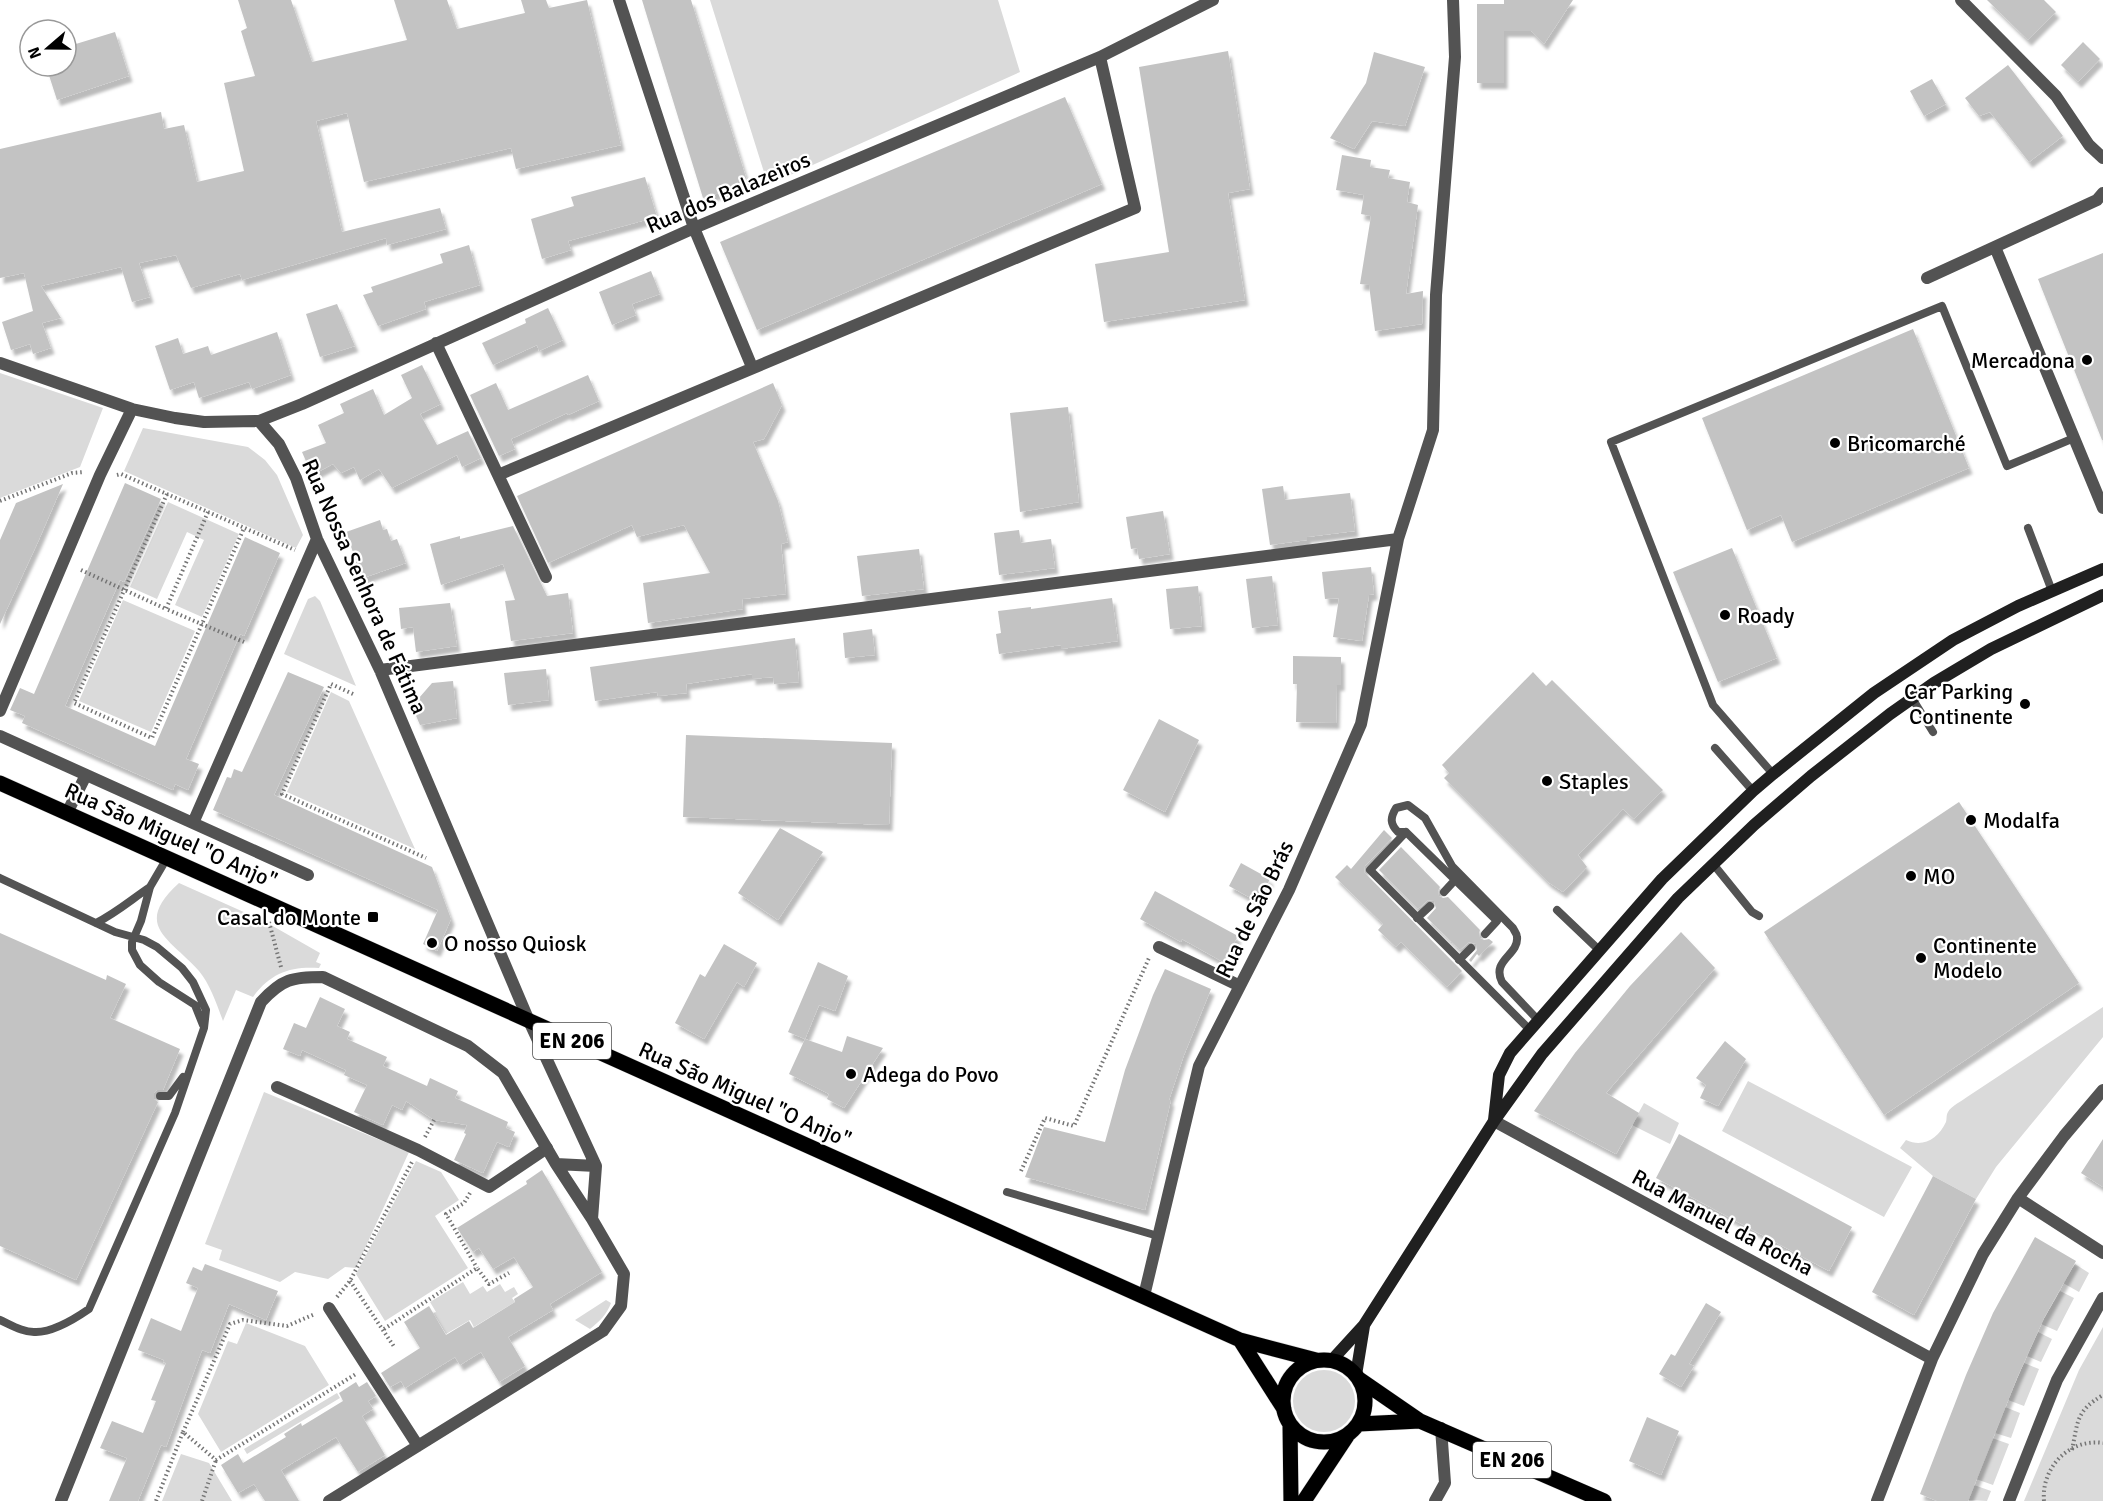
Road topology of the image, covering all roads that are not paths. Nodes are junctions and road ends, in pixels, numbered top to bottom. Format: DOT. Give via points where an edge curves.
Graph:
graph roads {
  1 [pos="619,0"];
  2 [pos="1213,0"];
  3 [pos="1453,0"];
  4 [pos="1961,0"];
  5 [pos="1100,57"];
  6 [pos="2103,158"];
  7 [pos="2103,193"];
  8 [pos="694,228"];
  9 [pos="1995,247"];
  10 [pos="1927,278"];
  11 [pos="436,343"];
  12 [pos="0,363"];
  13 [pos="753,367"];
  14 [pos="132,409"];
  15 [pos="259,421"];
  16 [pos="2074,438"];
  17 [pos="498,475"];
  18 [pos="2103,508"];
  19 [pos="2028,528"];
  20 [pos="1398,538"];
  21 [pos="317,539"];
  22 [pos="2103,569"];
  23 [pos="546,577"];
  24 [pos="2052,591"];
  25 [pos="2103,595"];
  26 [pos="380,670"];
  27 [pos="1912,698"];
  28 [pos="0,711"];
  29 [pos="1933,732"];
  30 [pos="0,736"];
  31 [pos="1715,748"];
  32 [pos="1773,774"];
  33 [pos="86,775"];
  34 [pos="0,783"];
  35 [pos="1753,791"];
  36 [pos="66,813"];
  37 [pos="193,823"];
  38 [pos="1406,832"];
  39 [pos="167,858"];
  40 [pos="1714,865"];
  41 [pos="308,875"];
  42 [pos="0,878"];
  43 [pos="1455,880"];
  44 [pos="150,888"];
  45 [pos="1444,892"];
  46 [pos="1430,906"];
  47 [pos="1557,910"];
  48 [pos="1759,916"];
  49 [pos="1417,918"];
  50 [pos="141,921"];
  51 [pos="96,923"];
  52 [pos="115,932"];
  53 [pos="1485,934"];
  54 [pos="134,937"];
  55 [pos="1159,947"];
  56 [pos="1471,948"];
  57 [pos="1599,950"];
  58 [pos="1459,960"];
  59 [pos="1240,986"];
  60 [pos="529,1021"];
  61 [pos="1534,1024"];
  62 [pos="204,1028"];
  63 [pos="187,1072"];
  64 [pos="277,1087"];
  65 [pos="2103,1090"];
  66 [pos="160,1096"];
  67 [pos="1494,1121"];
  68 [pos="547,1148"];
  69 [pos="556,1164"];
  70 [pos="596,1166"];
  71 [pos="1007,1192"];
  72 [pos="2018,1198"];
  73 [pos="592,1219"];
  74 [pos="1158,1236"];
  75 [pos="2103,1253"];
  76 [pos="1144,1296"];
  77 [pos="2103,1298"];
  78 [pos="329,1308"];
  79 [pos="0,1320"];
  80 [pos="1364,1325"];
  81 [pos="1240,1340"];
  82 [pos="1932,1359"];
  83 [pos="1316,1360"];
  84 [pos="1332,1360"];
  85 [pos="1357,1377"];
  86 [pos="1284,1409"];
  87 [pos="1420,1421"];
  88 [pos="1290,1424"];
  89 [pos="1359,1424"];
  90 [pos="1441,1428"];
  91 [pos="1348,1436"];
  92 [pos="418,1446"];
  93 [pos="61,1501"];
  94 [pos="329,1501"];
  95 [pos="1290,1501"];
  96 [pos="1304,1501"];
  97 [pos="1435,1501"];
  98 [pos="1604,1501"];
  99 [pos="1877,1501"];
  100 [pos="2009,1501"];
  1 -- 8 [label="street"];
  2 -- 5 [label="street, Rua dos Balazeiros"];
  3 -- 20 [label="street, Rua de São Brás" via="1455,57 1437,295 1433,430"];
  4 -- 6 [label="street" via="2056,96 2089,145"];
  5 -- 8 [label="street, Rua dos Balazeiros"];
  5 -- 13 [label="street" via="1135,208"];
  7 -- 9 [label="street" via="2097,200"];
  8 -- 11 [label="street, Rua dos Balazeiros"];
  8 -- 13 [label="street"];
  9 -- 10 [label="street"];
  9 -- 16 [label="street"];
  11 -- 15 [label="street, Rua dos Balazeiros"];
  11 -- 17 [label="street"];
  12 -- 14 [label="street"];
  13 -- 17 [label="street"];
  14 -- 15 [label="street" via="204,422"];
  14 -- 28 [label="street"];
  15 -- 21 [label="street, Rua Nossa Senhora de Fátima" via="279,444 296,478"];
  16 -- 18 [label="street"];
  16 -- 32 [label="lane" via="2007,466 1942,306 1611,442 1713,705"];
  17 -- 23 [label="street"];
  19 -- 24 [label="lane"];
  20 -- 26 [label="street"];
  20 -- 59 [label="street, Rua de São Brás" via="1361,724 1289,890"];
  21 -- 26 [label="street, Rua Nossa Senhora de Fátima"];
  21 -- 37 [label="street"];
  22 -- 24 [label="main road"];
  24 -- 32 [label="main road" via="1953,640 1897,676"];
  25 -- 27 [label="main road" via="1991,649"];
  26 -- 60 [label="street, Rua Nossa Senhora de Fátima"];
  27 -- 29 [label="lane"];
  27 -- 40 [label="main road" via="1811,776"];
  30 -- 33 [label="street"];
  31 -- 35 [label="lane"];
  32 -- 35 [label="main road"];
  33 -- 36 [label="street"];
  33 -- 37 [label="street"];
  34 -- 36 [label="main road, Rua São Miguel \"O Anjo\" / EN 206"];
  35 -- 57 [label="main road" via="1662,879"];
  36 -- 39 [label="main road, Rua São Miguel \"O Anjo\" / EN 206"];
  37 -- 41 [label="street"];
  38 -- 43 [label="lane"];
  38 -- 49 [label="lane" via="1370,870"];
  38 -- 61 [label="lane" via="1398,832 1392,826 1391,816 1396,808 1408,805 1425,818 1452,866 1513,928 1516,944 1498,975"];
  39 -- 44 [label="lane"];
  39 -- 60 [label="main road, Rua São Miguel \"O Anjo\" / EN 206"];
  40 -- 48 [label="lane"];
  40 -- 67 [label="main road" via="1678,898 1575,1014"];
  42 -- 51 [label="lane"];
  43 -- 45 [label="lane"];
  43 -- 53 [label="lane" via="1497,921"];
  44 -- 50 [label="lane"];
  44 -- 51 [label="lane"];
  46 -- 49 [label="lane"];
  47 -- 57 [label="lane"];
  49 -- 58 [label="lane"];
  50 -- 52 [label="lane" via="130,930"];
  50 -- 54 [label="lane"];
  51 -- 52 [label="lane"];
  52 -- 54 [label="lane"];
  54 -- 62 [label="lane" via="132,951 140,965 195,1005"];
  54 -- 62 [label="lane" via="157,947 193,982 206,1010"];
  55 -- 59 [label="street"];
  56 -- 58 [label="lane"];
  57 -- 61 [label="main road"];
  58 -- 61 [label="lane"];
  59 -- 74 [label="street, Rua de São Brás" via="1199,1066"];
  60 -- 70 [label="street, Rua Nossa Senhora de Fátima"];
  60 -- 76 [label="main road, Rua São Miguel \"O Anjo\" / EN 206"];
  61 -- 67 [label="main road" via="1510,1053 1499,1075"];
  62 -- 63 [label="lane"];
  63 -- 66 [label="lane" via="169,1096"];
  63 -- 79 [label="lane" via="175,1113 89,1309 72,1320 36,1333"];
  64 -- 68 [label="street" via="418,1150 489,1187"];
  65 -- 72 [label="street"];
  67 -- 80 [label="main road"];
  67 -- 82 [label="street, Rua Manuel da Rocha"];
  68 -- 69 [label="street"];
  68 -- 93 [label="street" via="503,1073 468,1046 323,977 299,977 276,986 261,1002"];
  69 -- 70 [label="street"];
  69 -- 73 [label="street"];
  70 -- 73 [label="street"];
  71 -- 74 [label="lane"];
  72 -- 75 [label="street"];
  72 -- 82 [label="street" via="1983,1254"];
  73 -- 92 [label="street" via="624,1274 621,1306 603,1331"];
  74 -- 76 [label="street, Rua de São Brás"];
  76 -- 81 [label="main road, EN 206"];
  77 -- 100 [label="street" via="2057,1380"];
  78 -- 92 [label="street"];
  80 -- 84 [label="main road"];
  80 -- 85 [label="main road"];
  81 -- 83 [label="main road, EN 206"];
  81 -- 86 [label="main road"];
  82 -- 99 [label="street"];
  83 -- 84 [label="main road, EN 206"];
  83 -- 86 [label="main road" via="1290,1378 1283,1396"];
  84 -- 85 [label="main road, EN 206"];
  85 -- 87 [label="main road, EN 206"];
  85 -- 89 [label="main road" via="1366,1401"];
  86 -- 88 [label="main road"];
  87 -- 89 [label="main road, EN 206"];
  87 -- 90 [label="main road, EN 206"];
  88 -- 91 [label="main road" via="1299,1434 1317,1442"];
  88 -- 95 [label="main road"];
  89 -- 91 [label="main road"];
  90 -- 97 [label="street" via="1445,1483"];
  90 -- 98 [label="main road, EN 206"];
  91 -- 96 [label="main road"];
  92 -- 94 [label="street"];
}
